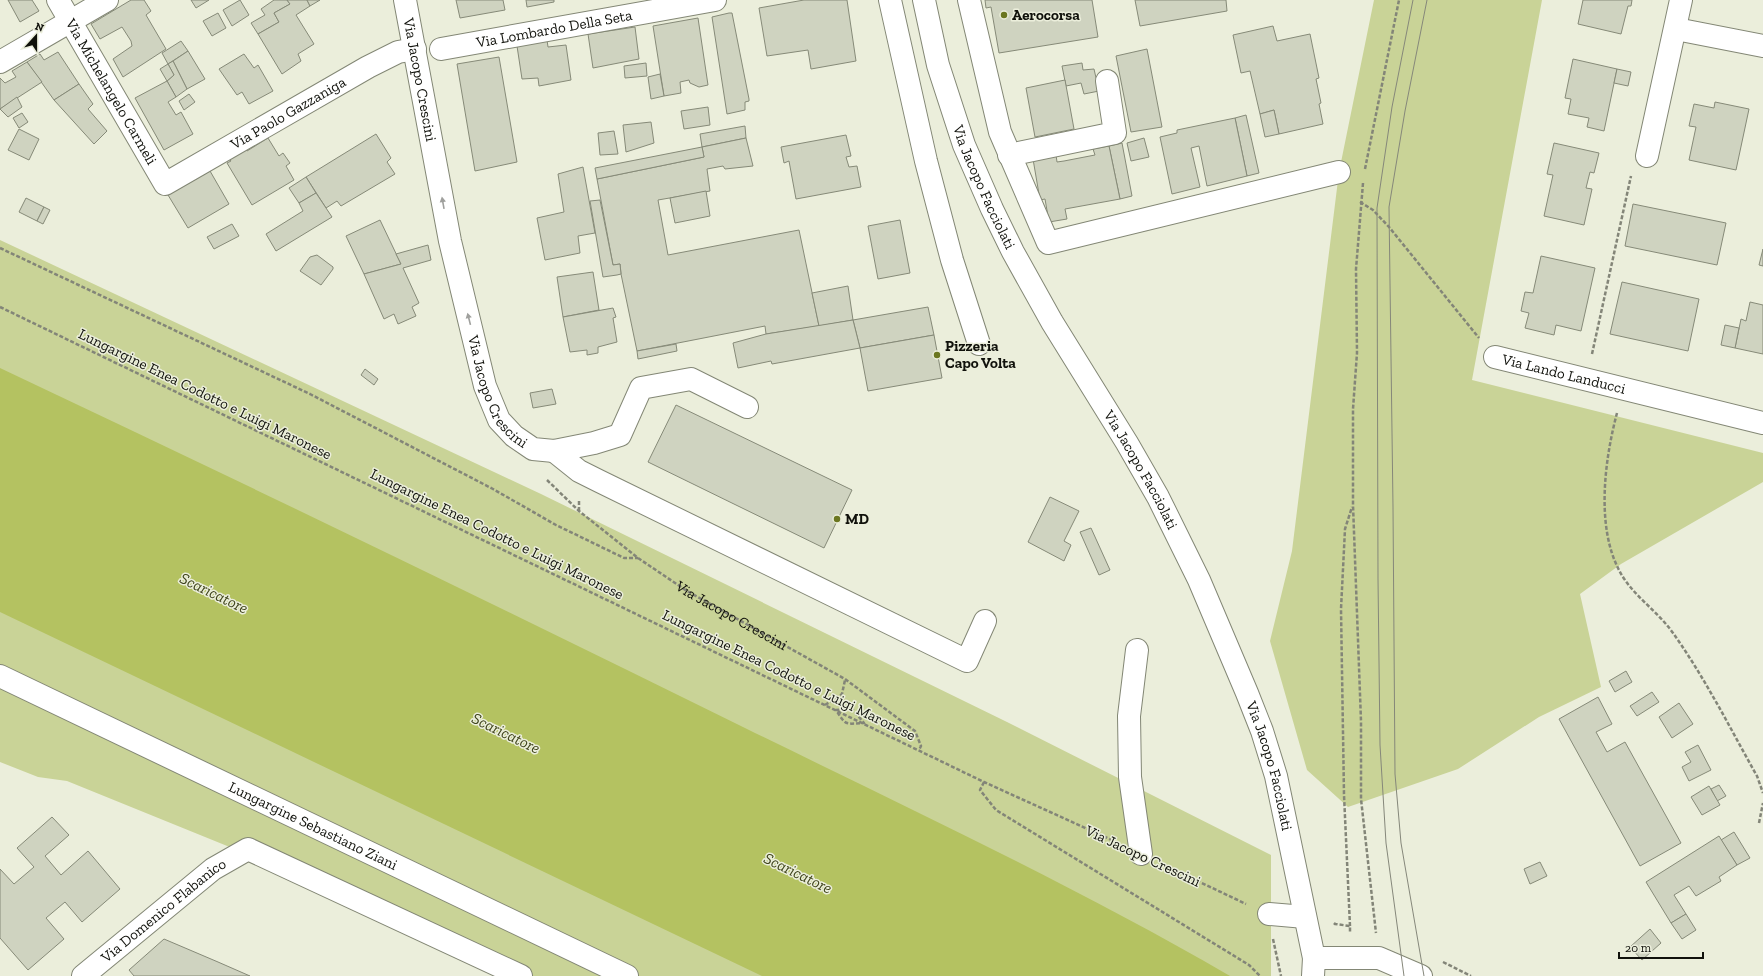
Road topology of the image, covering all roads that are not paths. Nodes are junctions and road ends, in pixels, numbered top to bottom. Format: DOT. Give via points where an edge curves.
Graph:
graph roads {
  1 [pos="58,0"];
  2 [pos="107,0"];
  3 [pos="405,0"];
  4 [pos="715,0"];
  5 [pos="890,0"];
  6 [pos="924,0"];
  7 [pos="969,0"];
  8 [pos="1682,0"];
  9 [pos="70,22"];
  10 [pos="1676,28"];
  11 [pos="1763,46"];
  12 [pos="414,49"];
  13 [pos="441,49"];
  14 [pos="0,62"];
  15 [pos="1107,81"];
  16 [pos="1009,155"];
  17 [pos="1647,156"];
  18 [pos="1339,172"];
  19 [pos="165,184"];
  20 [pos="978,344"];
  21 [pos="1495,357"];
  22 [pos="747,407"];
  23 [pos="1763,423"];
  24 [pos="544,450"];
  25 [pos="985,621"];
  26 [pos="1137,650"];
  27 [pos="0,676"];
  28 [pos="1141,854"];
  29 [pos="1269,914"];
  30 [pos="1305,917"];
  31 [pos="1313,967"];
  32 [pos="83,976"];
  33 [pos="520,976"];
  34 [pos="627,976"];
  35 [pos="1328,976"];
  36 [pos="1421,976"];
  1 -- 9 [label="street, Via Michelangelo Carmeli"];
  2 -- 9 [label="street"];
  3 -- 12 [label="street, Via Jacopo Crescini"];
  4 -- 13 [label="street, Via Lombardo Della Seta"];
  5 -- 20 [label="street" via="926,161 952,260"];
  6 -- 30 [label="street, Via Jacopo Facciolati" via="940,72 964,145 992,209 1052,322 1158,497 1199,580 1247,693 1276,776"];
  7 -- 16 [label="street" via="1000,132"];
  8 -- 10 [label="street"];
  9 -- 14 [label="street"];
  9 -- 19 [label="street, Via Michelangelo Carmeli"];
  10 -- 11 [label="street"];
  10 -- 17 [label="street"];
  12 -- 19 [label="street, Via Paolo Gazzaniga" via="398,52 368,66"];
  24 -- 12 [label="street, Via Jacopo Crescini, one-way" via="514,436 500,420 485,386 450,241"];
  15 -- 16 [label="street" via="1115,133"];
  16 -- 18 [label="street" via="1048,243"];
  21 -- 23 [label="street, Via Lando Landucci"];
  22 -- 24 [label="street" via="691,379 641,388 620,435 594,443"];
  24 -- 25 [label="street" via="599,481 967,661"];
  26 -- 28 [label="street" via="1129,716 1130,777"];
  27 -- 34 [label="street, Lungargine Sebastiano Ziani"];
  29 -- 30 [label="street"];
  30 -- 31 [label="street, Via Jacopo Facciolati"];
  31 -- 35 [label="street"];
  31 -- 36 [label="street" via="1380,958"];
  32 -- 33 [label="street, Via Domenico Flabanico" via="213,869 248,849"];
}
